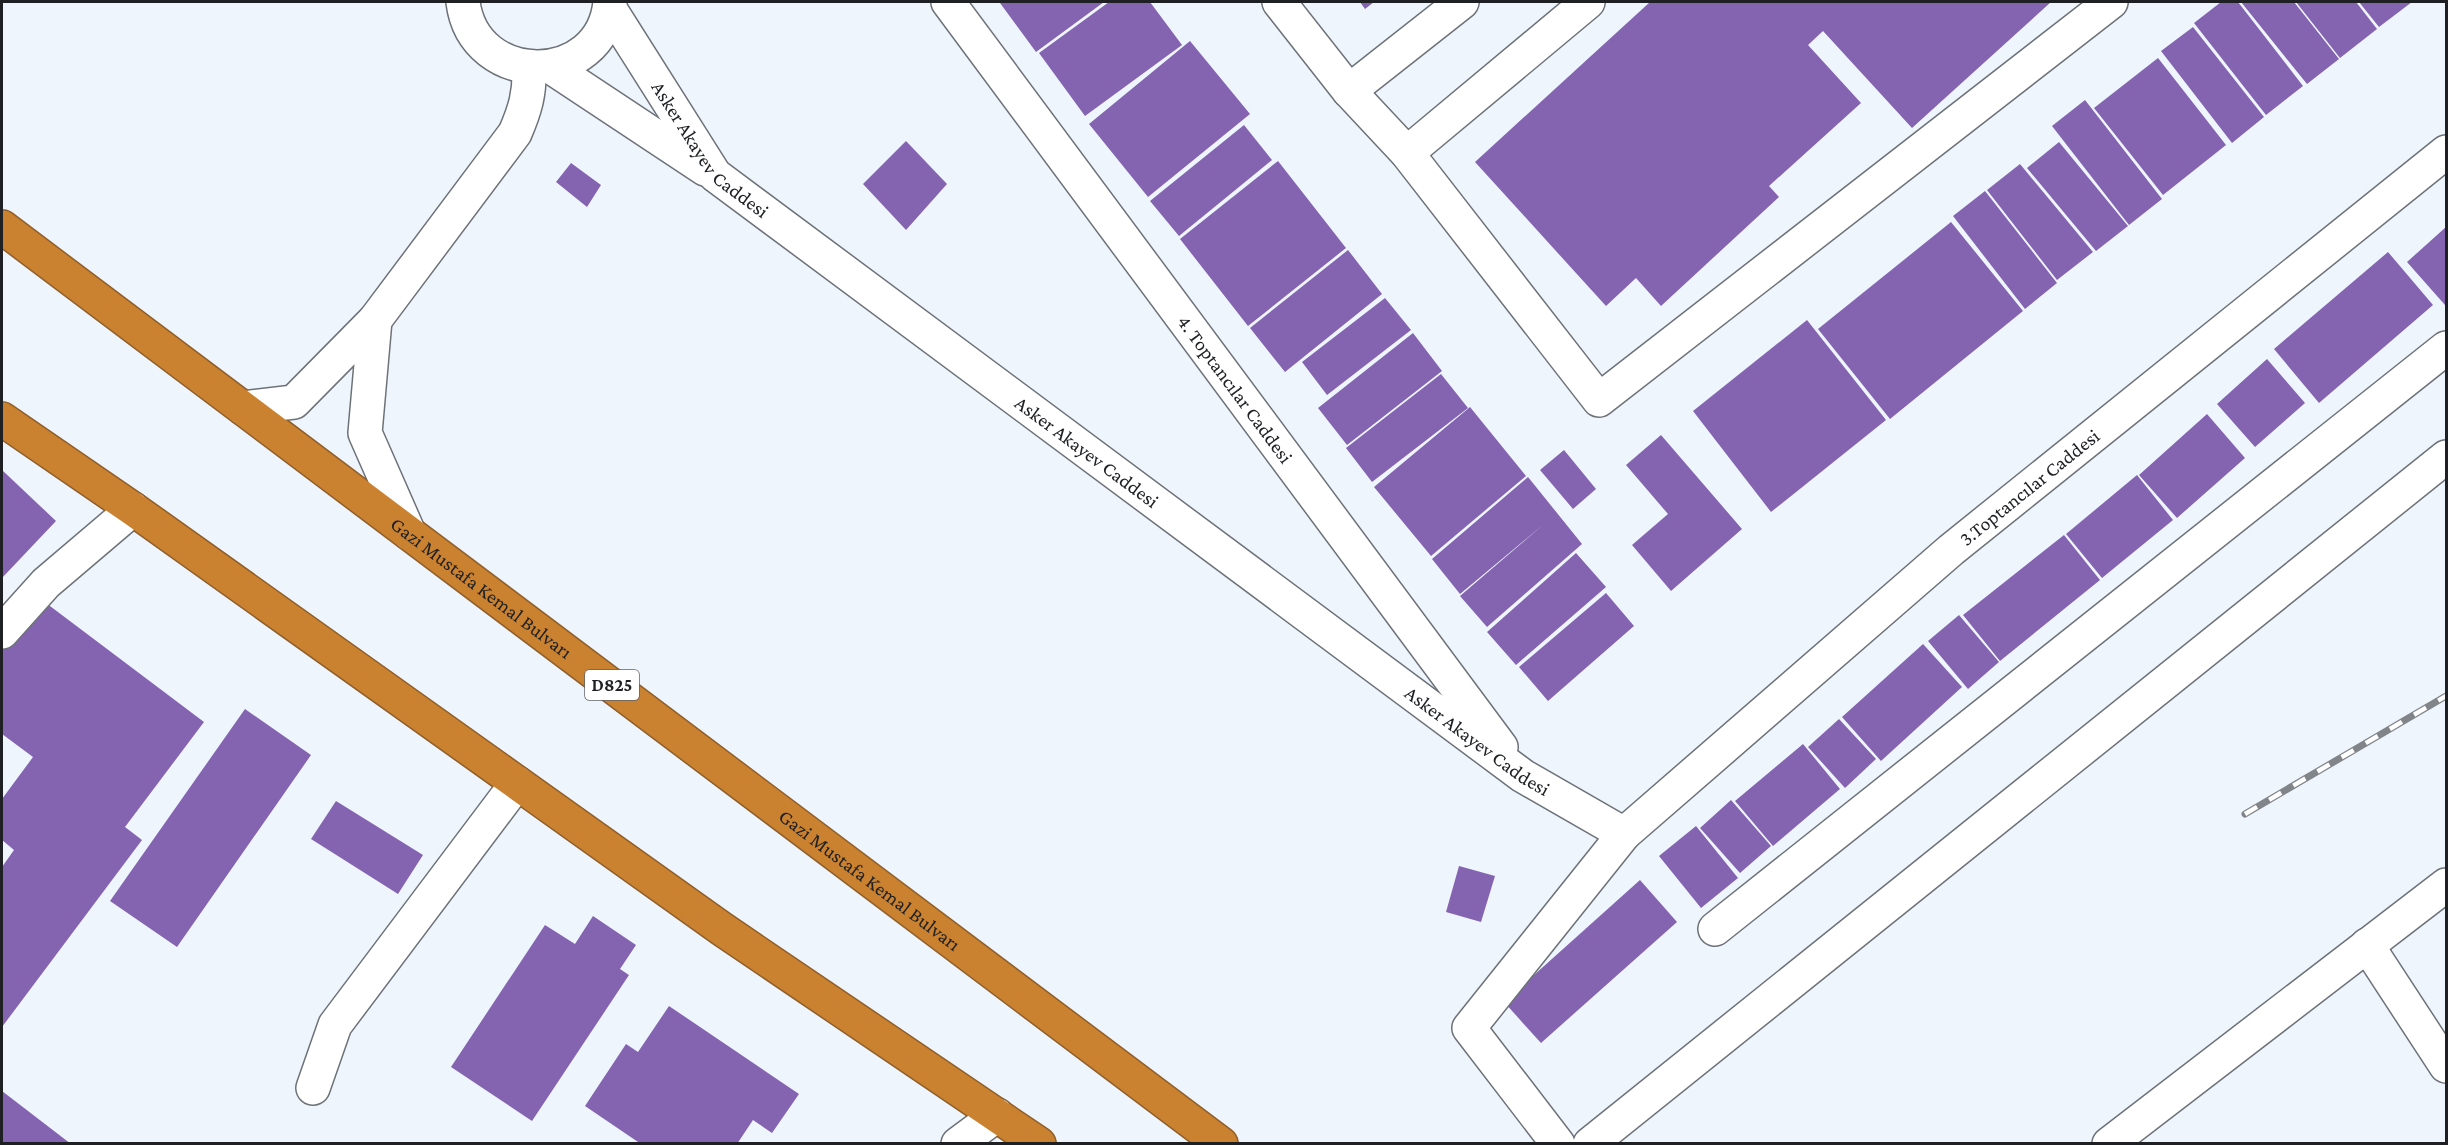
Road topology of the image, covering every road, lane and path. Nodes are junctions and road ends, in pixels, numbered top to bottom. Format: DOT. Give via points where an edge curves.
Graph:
graph roads {
  1 [pos="948,2"];
  2 [pos="1279,2"];
  3 [pos="1462,2"];
  4 [pos="1588,2"];
  5 [pos="2111,2"];
  6 [pos="610,5"];
  7 [pos="458,6"];
  8 [pos="540,67"];
  9 [pos="1349,91"];
  10 [pos="2446,152"];
  11 [pos="1407,153"];
  12 [pos="715,175"];
  13 [pos="2,226"];
  14 [pos="375,320"];
  15 [pos="2446,348"];
  16 [pos="243,408"];
  17 [pos="2,419"];
  18 [pos="2446,457"];
  19 [pos="133,509"];
  20 [pos="409,533"];
  21 [pos="2,632"];
  22 [pos="1523,776"];
  23 [pos="517,783"];
  24 [pos="1624,834"];
  25 [pos="2446,885"];
  26 [pos="1716,929"];
  27 [pos="2367,945"];
  28 [pos="2446,1066"];
  29 [pos="314,1088"];
  30 [pos="997,1115"];
  31 [pos="958,1143"];
  32 [pos="1039,1143"];
  33 [pos="1221,1143"];
  34 [pos="1558,1143"];
  35 [pos="1590,1143"];
  36 [pos="2109,1143"];
  1 -- 22 [label="street, 4. Toptancılar Caddesi"];
  2 -- 9 [label="street"];
  3 -- 9 [label="street"];
  4 -- 11 [label="street"];
  5 -- 11 [label="street" via="1599,400"];
  6 -- 8 [label="street, Asker Akayev Caddesi" via="602,29 589,46 571,60"];
  6 -- 12 [label="street, Asker Akayev Caddesi"];
  7 -- 8 [label="street" via="473,34 488,51 507,62"];
  8 -- 12 [label="street"];
  8 -- 14 [label="street" via="514,133"];
  9 -- 11 [label="street"];
  10 -- 24 [label="street, 3.Toptancılar Caddesi" via="1951,550"];
  12 -- 22 [label="street, Asker Akayev Caddesi"];
  13 -- 16 [label="highway, Gazi Mustafa Kemal Bulvarı / D825"];
  14 -- 16 [label="street" via="294,402"];
  14 -- 20 [label="street" via="365,433"];
  15 -- 26 [label="street"];
  16 -- 20 [label="highway, Gazi Mustafa Kemal Bulvarı / D825"];
  17 -- 19 [label="highway"];
  18 -- 35 [label="street"];
  19 -- 21 [label="street" via="46,583"];
  19 -- 23 [label="highway"];
  20 -- 33 [label="highway, Gazi Mustafa Kemal Bulvarı / D825"];
  22 -- 24 [label="street, Asker Akayev Caddesi"];
  23 -- 29 [label="street" via="335,1025"];
  23 -- 30 [label="highway" via="722,929"];
  24 -- 34 [label="street, 3.Toptancılar Caddesi" via="1469,1028"];
  25 -- 27 [label="street"];
  27 -- 28 [label="street"];
  27 -- 36 [label="street"];
  30 -- 31 [label="street"];
  30 -- 32 [label="highway"];
}
